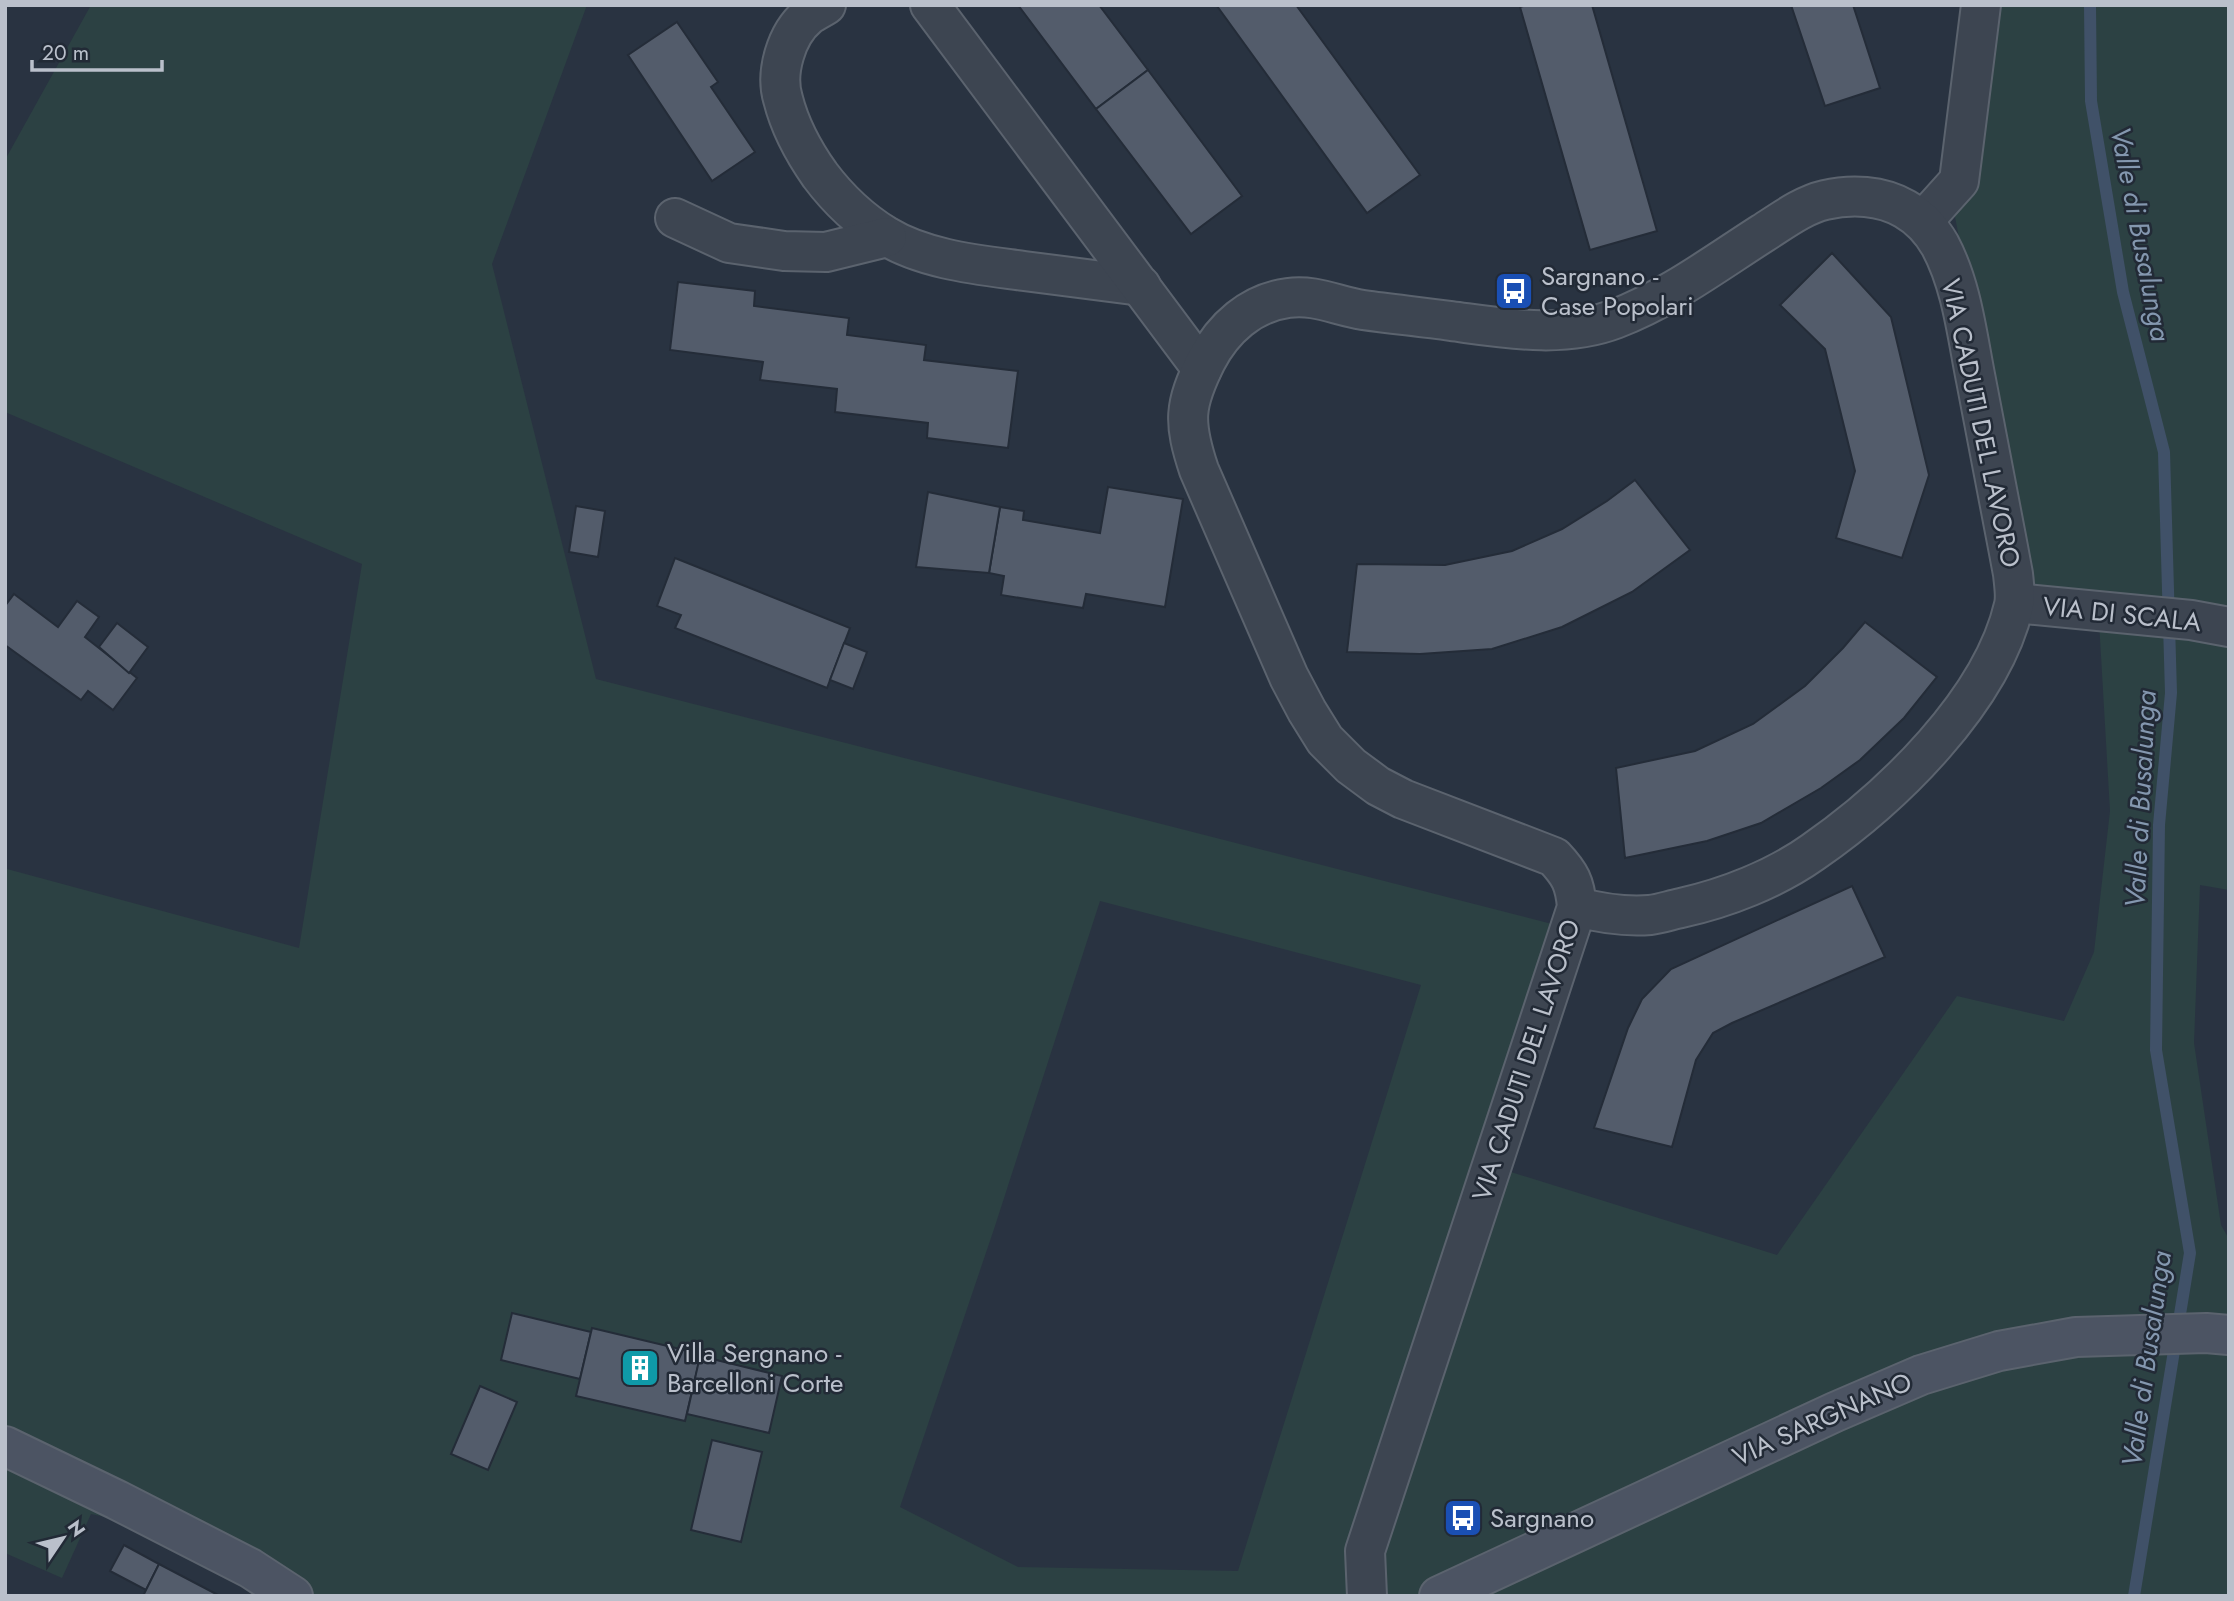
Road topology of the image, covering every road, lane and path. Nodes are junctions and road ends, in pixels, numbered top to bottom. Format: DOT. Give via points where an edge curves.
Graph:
graph roads {
  1 [pos="826,5"];
  2 [pos="930,5"];
  3 [pos="1981,5"];
  4 [pos="675,218"];
  5 [pos="1923,222"];
  6 [pos="887,237"];
  7 [pos="1140,286"];
  8 [pos="1202,369"];
  9 [pos="2015,603"];
  10 [pos="2229,626"];
  11 [pos="1577,907"];
  12 [pos="2217,1334"];
  13 [pos="5,1446"];
  14 [pos="293,1596"];
  15 [pos="1367,1596"];
  16 [pos="1439,1596"];
  1 -- 6 [label="street" via="806,18 790,39 782,63 780,90 788,121 828,185 853,212"];
  2 -- 7 [label="street"];
  3 -- 5 [label="street" via="1959,181"];
  4 -- 6 [label="street" via="729,243 784,251 826,253"];
  5 -- 8 [label="street, VIA CADUTI DEL LAVORO" via="1883,200 1853,196 1822,200 1797,211 1667,294 1614,320 1566,330 1502,328 1358,309 1317,297 1289,297 1262,304 1236,322 1217,340"];
  5 -- 9 [label="street, VIA CADUTI DEL LAVORO" via="1939,243 1961,301"];
  6 -- 7 [label="street" via="966,263"];
  7 -- 8 [label="street"];
  8 -- 11 [label="street, VIA CADUTI DEL LAVORO" via="1186,417 1191,446 1289,677 1325,740 1351,766 1403,799 1554,857 1568,872"];
  9 -- 10 [label="street, VIA DI SCALA"];
  9 -- 11 [label="street" via="1998,653 1962,709 1914,768 1812,853 1767,878 1705,903 1651,915 1602,914"];
  11 -- 15 [label="street, VIA CADUTI DEL LAVORO" via="1365,1552"];
  12 -- 16 [label="street, VIA SARGNANO" via="2076,1337 1999,1351 1921,1375"];
  13 -- 14 [label="street" via="250,1568"];
}
